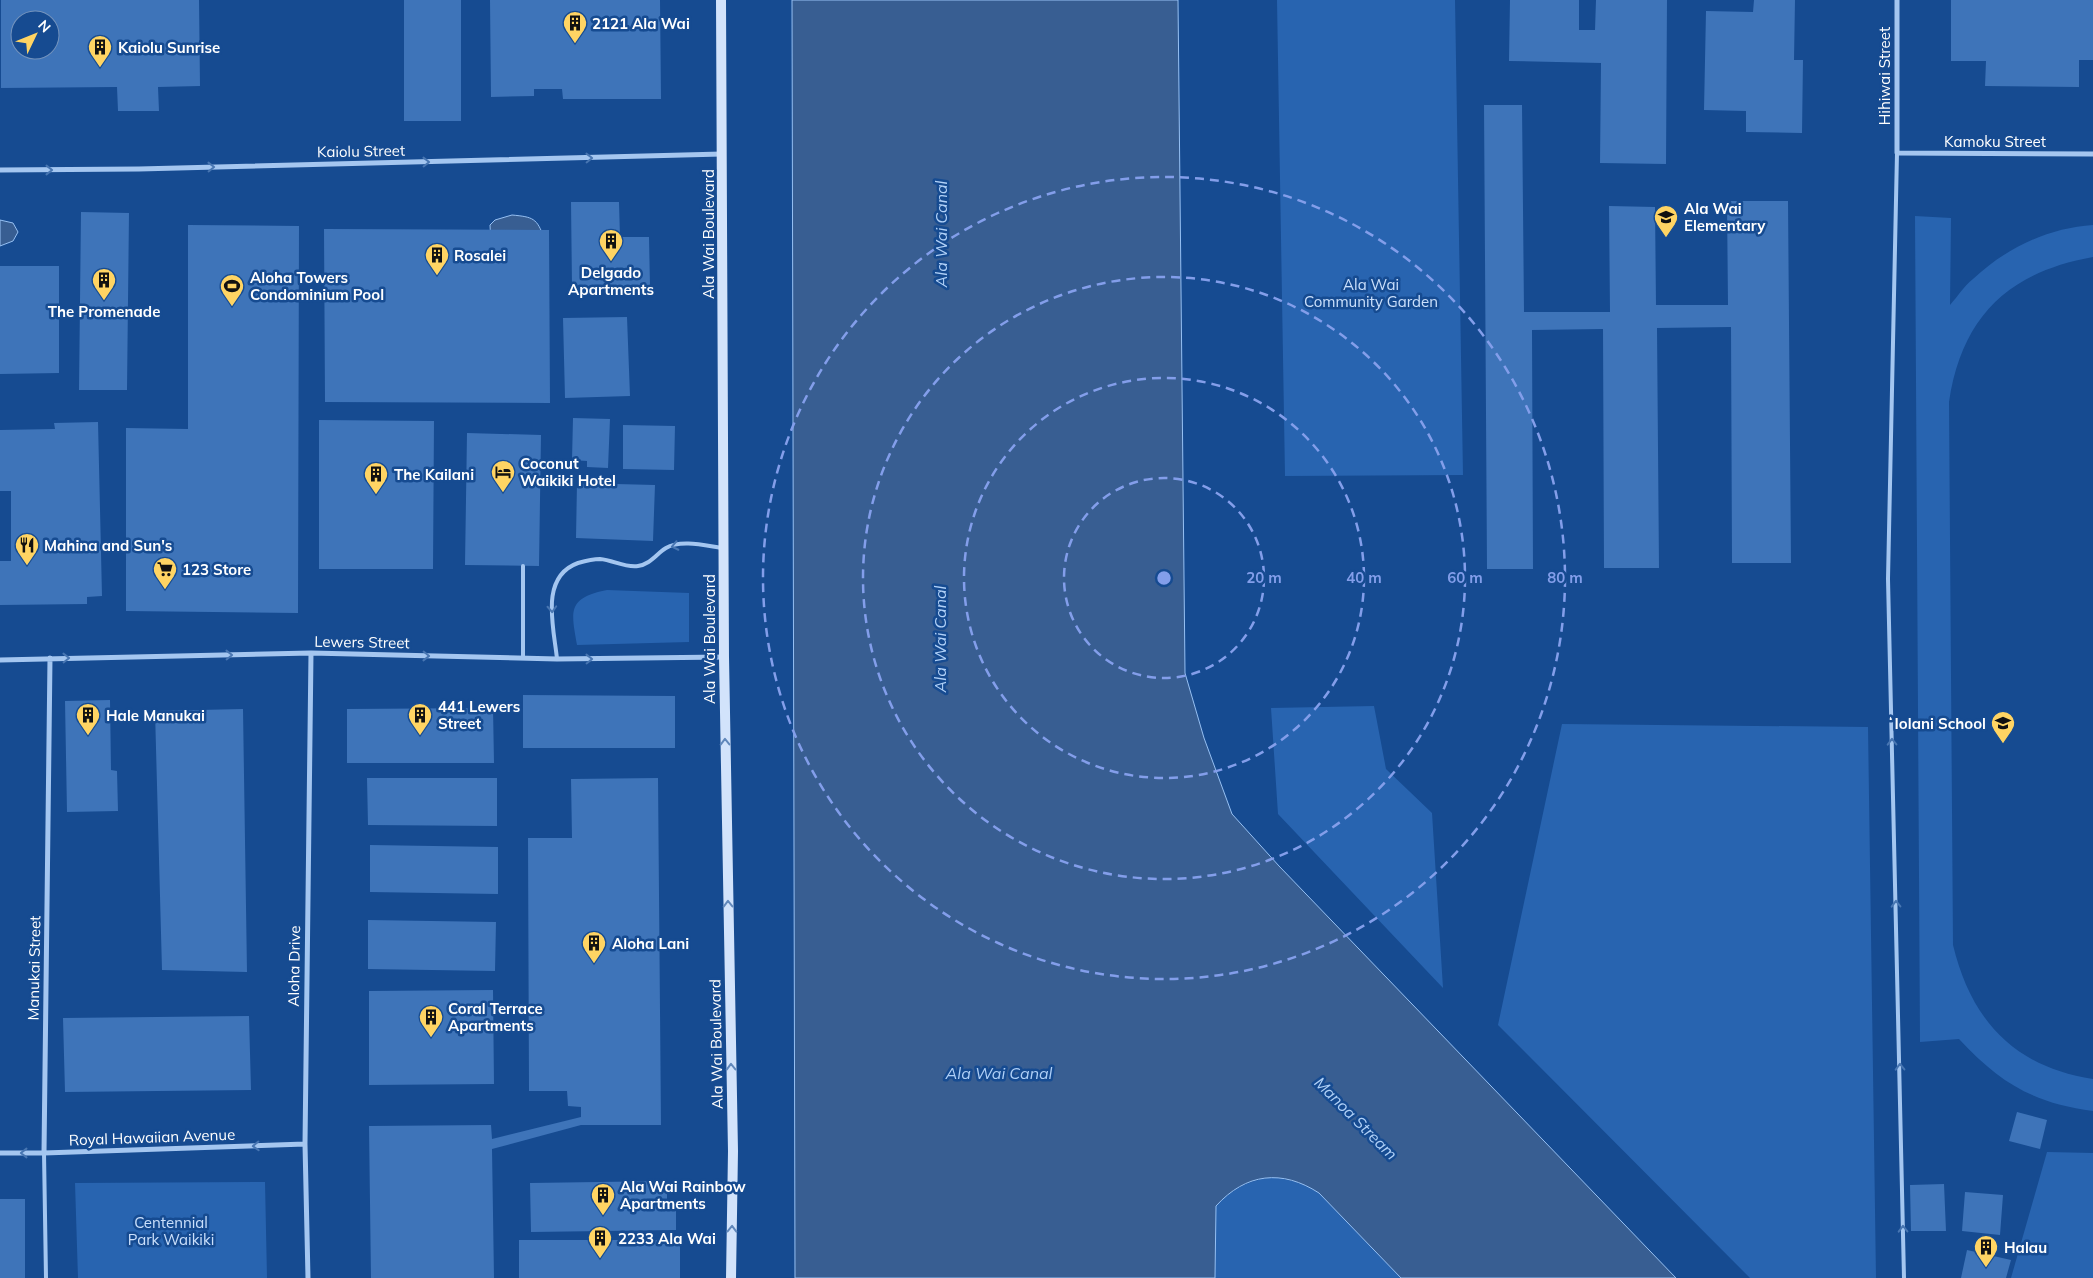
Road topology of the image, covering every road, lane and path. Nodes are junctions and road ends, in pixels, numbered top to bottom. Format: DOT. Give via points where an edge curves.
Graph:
graph roads {
  1 [pos="722,0"];
  2 [pos="1897,0"];
  3 [pos="1897,153"];
  4 [pos="723,154"];
  5 [pos="2093,154"];
  6 [pos="0,170"];
  7 [pos="724,548"];
  8 [pos="523,566"];
  9 [pos="311,653"];
  10 [pos="523,657"];
  11 [pos="724,657"];
  12 [pos="50,658"];
  13 [pos="557,659"];
  14 [pos="0,660"];
  15 [pos="305,1144"];
  16 [pos="0,1153"];
  17 [pos="44,1153"];
  18 [pos="46,1278"];
  19 [pos="308,1278"];
  20 [pos="731,1278"];
  21 [pos="1904,1278"];
  1 -- 4 [label="main road, Ala Wai Boulevard"];
  2 -- 3 [label="street, Hihiwai Street"];
  3 -- 5 [label="street, Kamoku Street"];
  21 -- 3 [label="lane, one-way" via="1888,579"];
  6 -- 4 [label="street, Kaiolu Street, one-way"];
  4 -- 7 [label="main road, Ala Wai Boulevard"];
  7 -- 11 [label="main road, Ala Wai Boulevard"];
  7 -- 13 [label="lane, one-way" via="682,544 666,548 649,564 636,567 601,559 569,566 554,587 551,603"];
  8 -- 10 [label="lane"];
  9 -- 10 [label="street, Lewers Street, one-way"];
  12 -- 9 [label="street, Lewers Street, one-way"];
  9 -- 15 [label="street, Aloha Drive"];
  10 -- 13 [label="street, Lewers Street"];
  13 -- 11 [label="street, Lewers Street, one-way"];
  20 -- 11 [label="main road, Ala Wai Boulevard, one-way" via="733,1151"];
  12 -- 14 [label="street, Lewers Street"];
  12 -- 17 [label="street, Manukai Street"];
  15 -- 17 [label="street, Royal Hawaiian Avenue, one-way"];
  15 -- 19 [label="street, Aloha Drive"];
  17 -- 16 [label="street, Royal Hawaiian Avenue, one-way"];
  17 -- 18 [label="lane, Manukai Street"];
}
